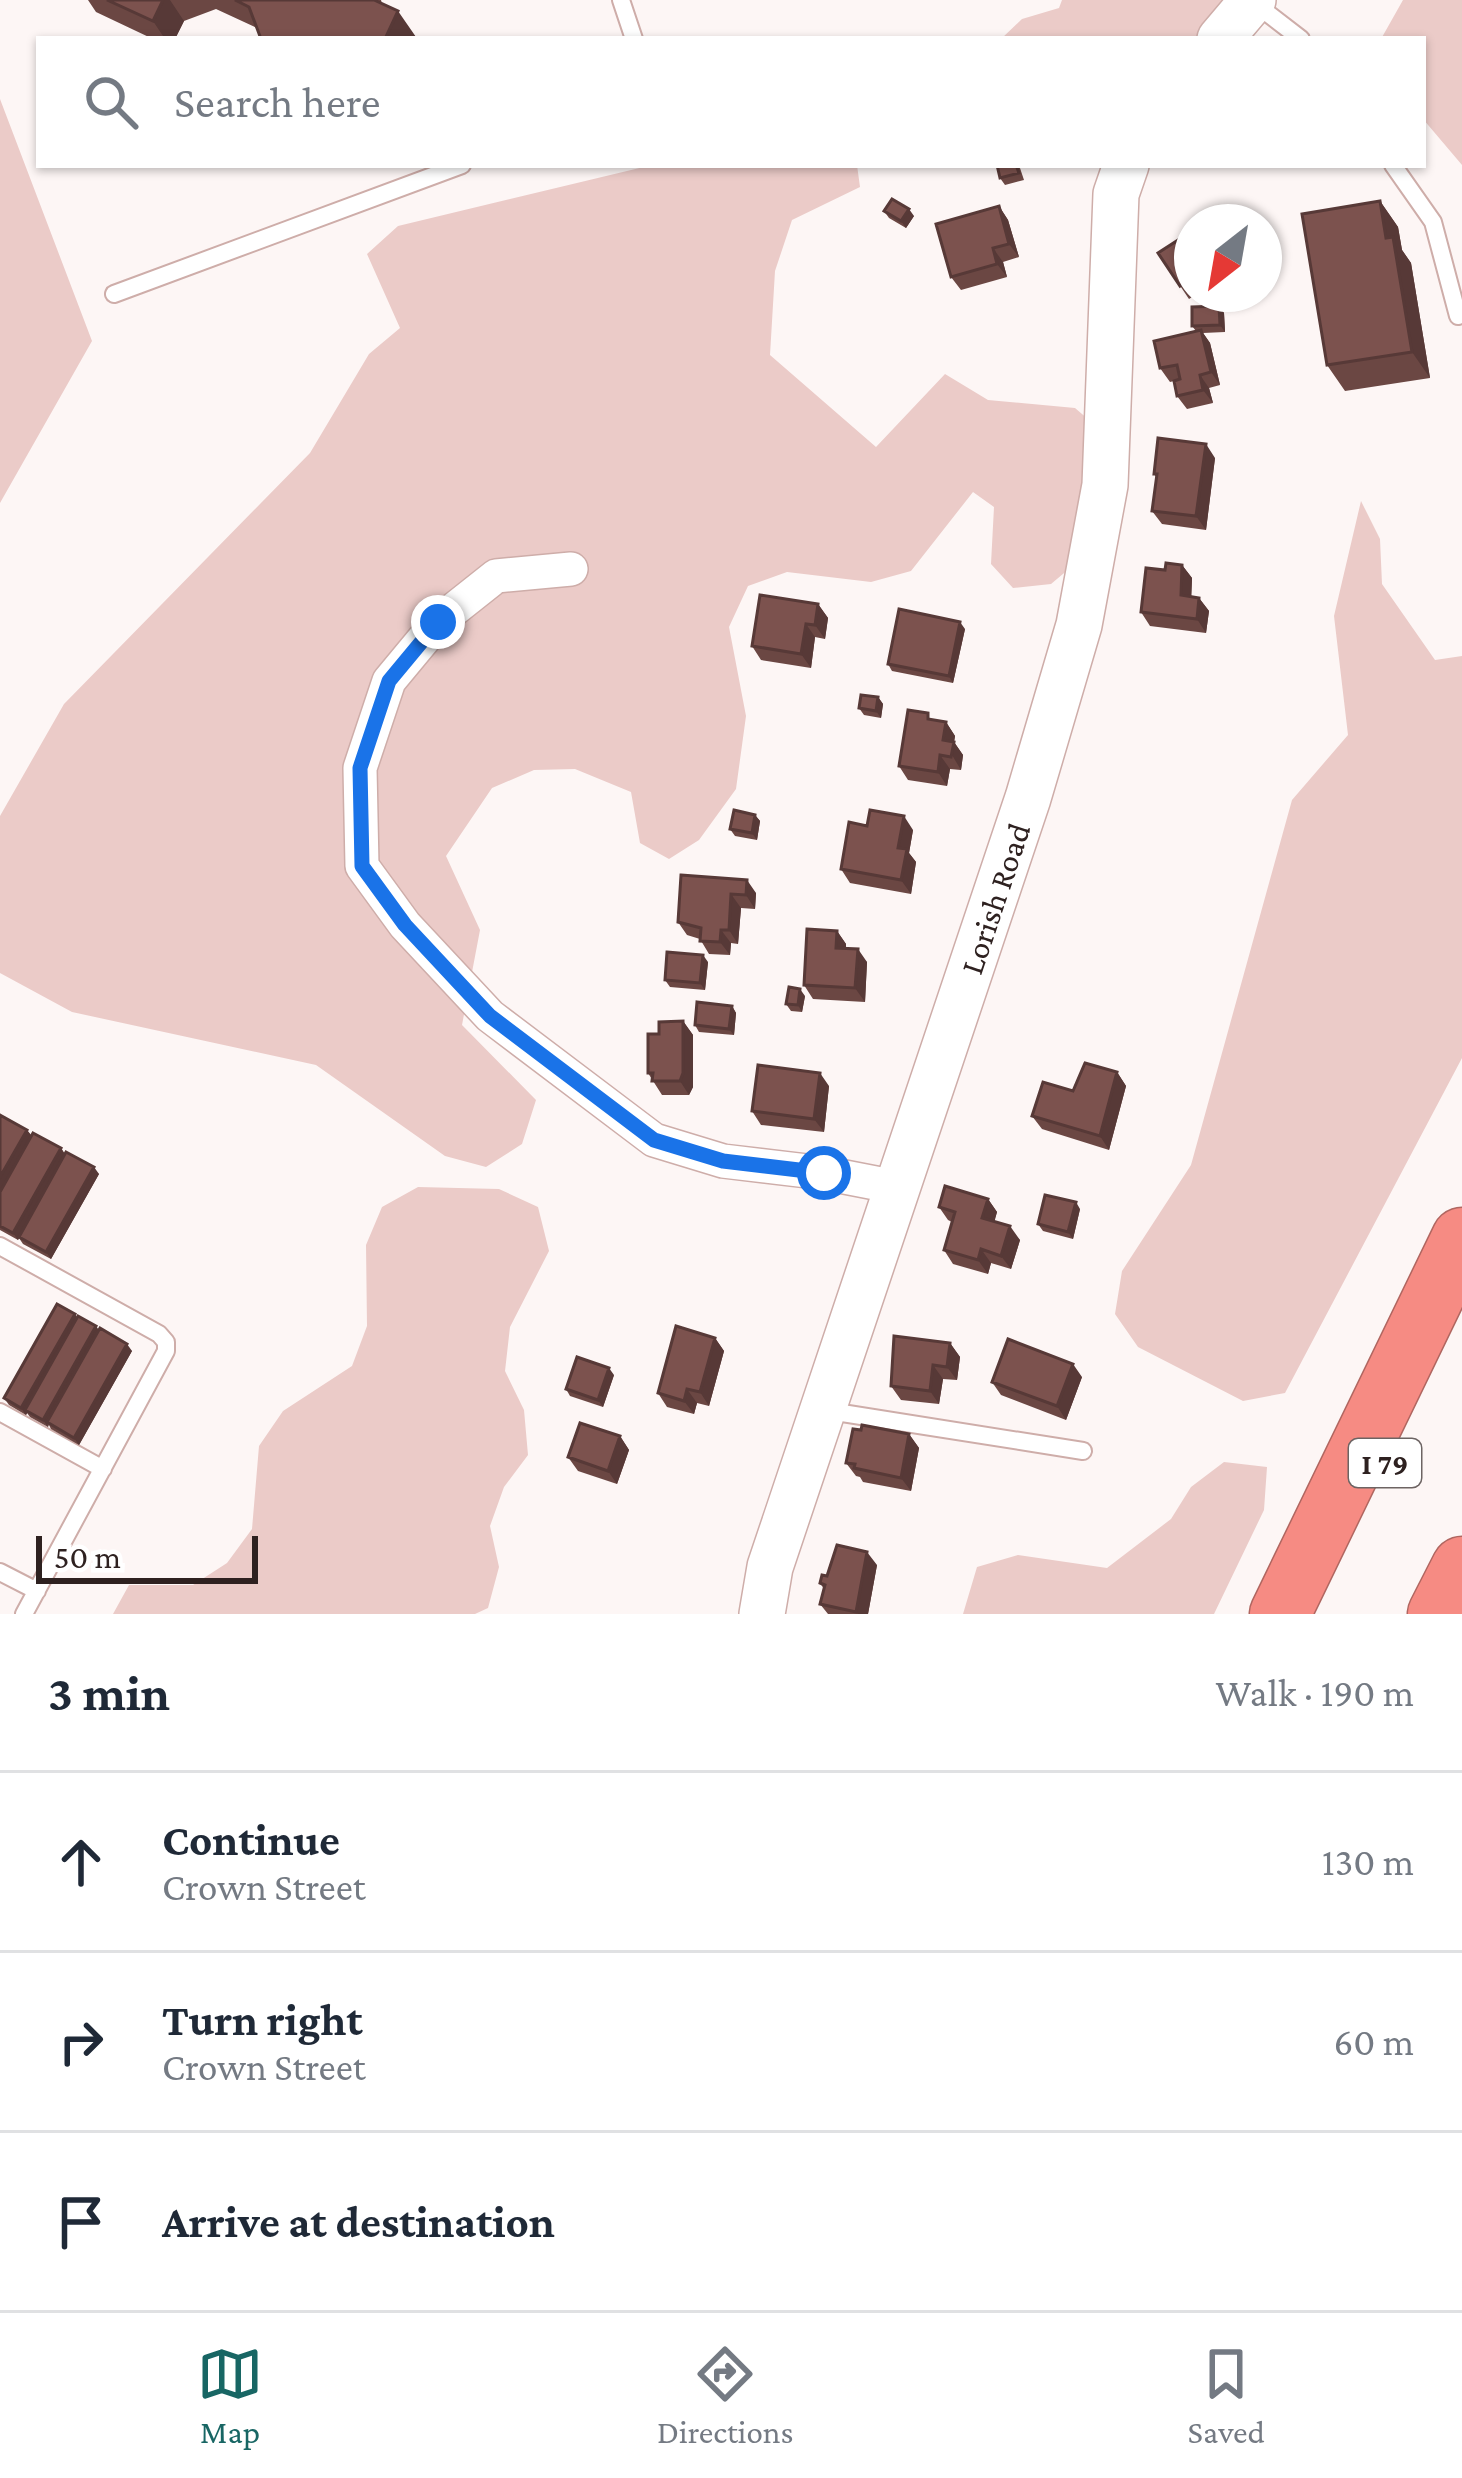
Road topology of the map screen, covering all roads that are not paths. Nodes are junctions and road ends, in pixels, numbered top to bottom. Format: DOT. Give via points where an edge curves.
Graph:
graph roads {
  1 [pos="621,0"];
  2 [pos="1253,1"];
  3 [pos="633,36"];
  4 [pos="1223,36"];
  5 [pos="1297,36"];
  6 [pos="454,168"];
  7 [pos="1125,168"];
  8 [pos="1395,168"];
  9 [pos="114,293"];
  10 [pos="1458,316"];
  11 [pos="571,568"];
  12 [pos="896,1187"];
  13 [pos="1462,1238"];
  14 [pos="0,1246"];
  15 [pos="1462,1312"];
  16 [pos="823,1410"];
  17 [pos="0,1412"];
  18 [pos="1083,1451"];
  19 [pos="103,1468"];
  20 [pos="1462,1567"];
  21 [pos="0,1572"];
  22 [pos="37,1592"];
  23 [pos="25,1614"];
  24 [pos="763,1614"];
  25 [pos="1280,1614"];
  26 [pos="1308,1614"];
  27 [pos="1438,1614"];
  1 -- 3 [label="lane"];
  2 -- 4 [label="street"];
  2 -- 5 [label="lane"];
  6 -- 9 [label="lane"];
  7 -- 12 [label="street, Lorish Road" via="1116,194 1105,485 1079,625"];
  8 -- 10 [label="lane" via="1433,222"];
  11 -- 12 [label="street" via="496,576 438,622 389,681 360,768 362,866 490,1016 654,1140 723,1161"];
  12 -- 16 [label="street, Lorish Road"];
  13 -- 25 [label="highway"];
  14 -- 19 [label="lane" via="166,1342"];
  15 -- 26 [label="highway, I 79"];
  16 -- 18 [label="lane"];
  16 -- 24 [label="street, Lorish Road" via="770,1567"];
  17 -- 19 [label="lane"];
  19 -- 22 [label="lane"];
  20 -- 27 [label="highway"];
  21 -- 22 [label="lane"];
  22 -- 23 [label="lane"];
}
